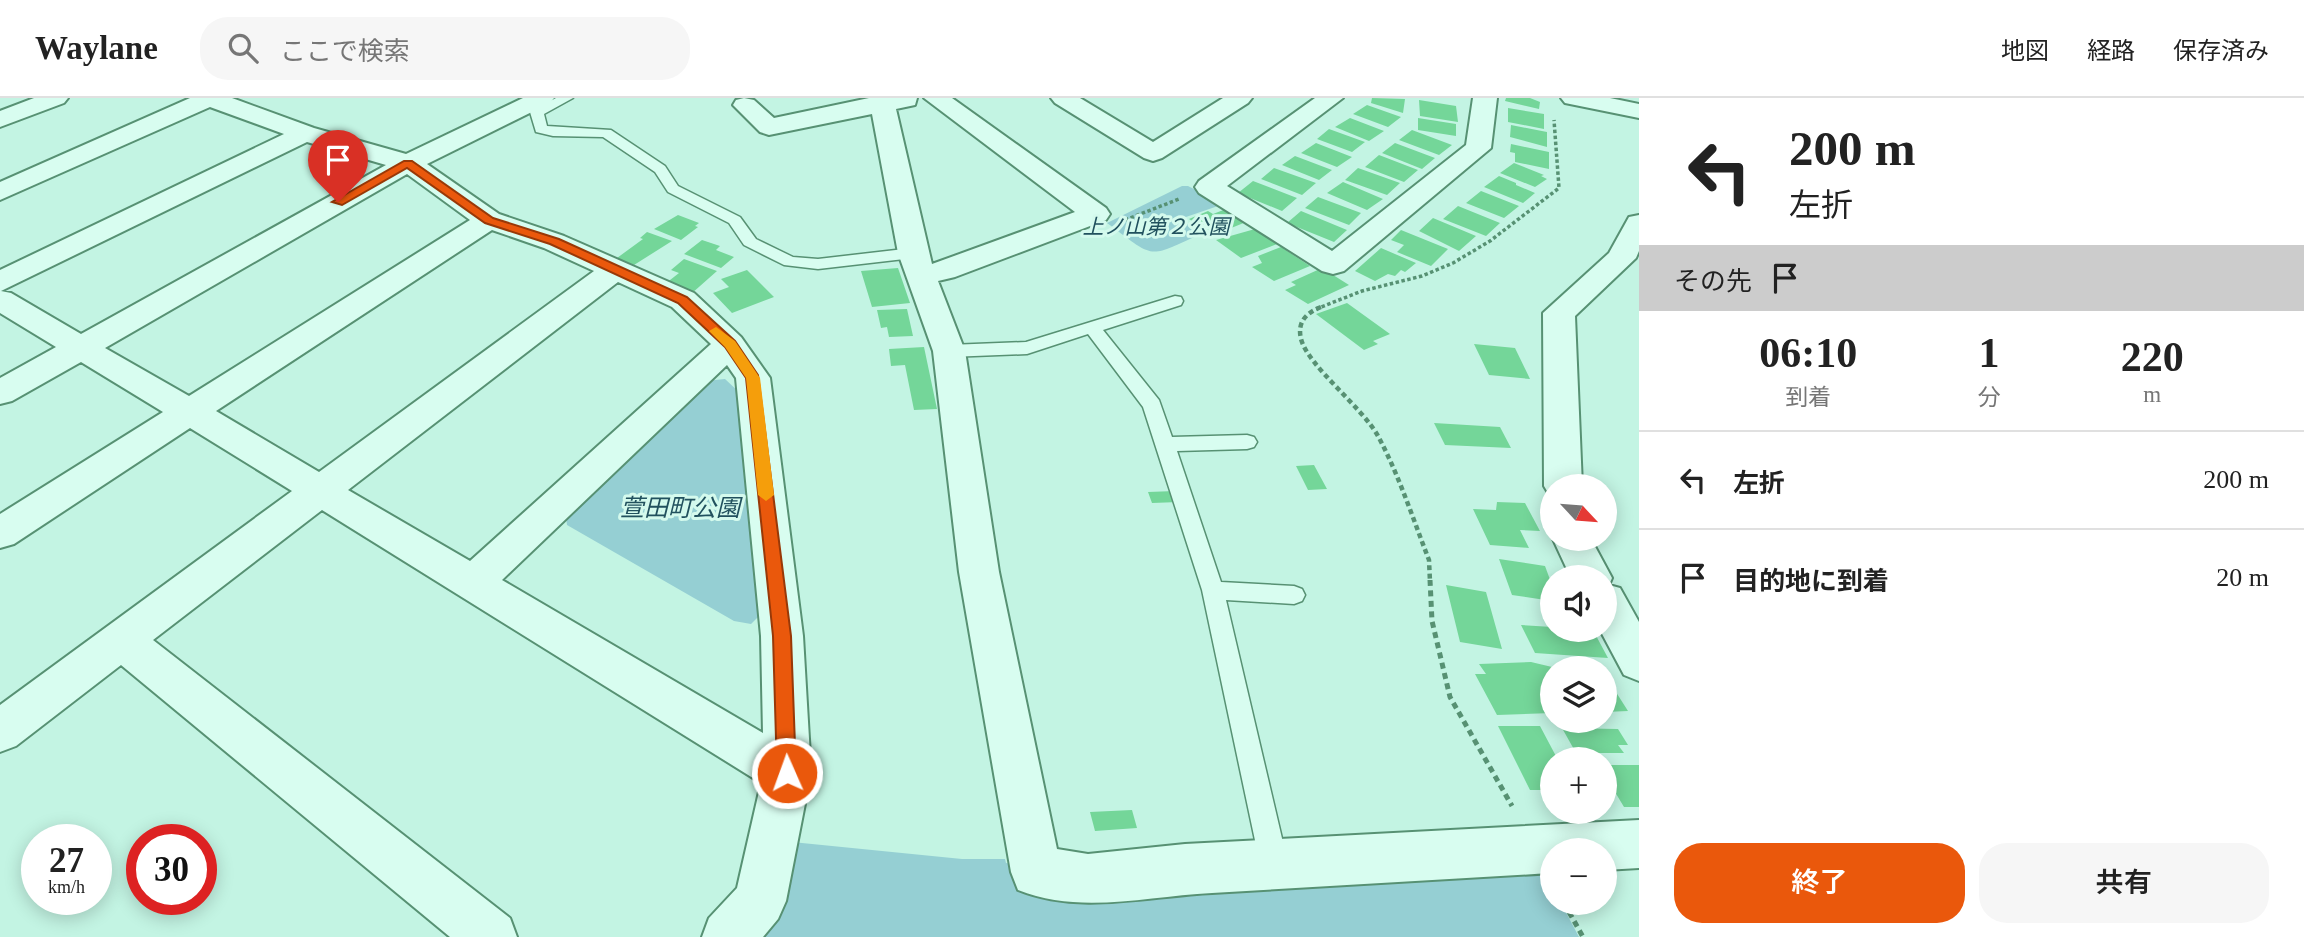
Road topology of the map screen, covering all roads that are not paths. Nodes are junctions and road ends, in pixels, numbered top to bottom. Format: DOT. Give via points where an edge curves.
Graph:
graph roads {
  1 [pos="56,98"];
  2 [pos="209,98"];
  3 [pos="566,98"];
  4 [pos="936,98"];
  5 [pos="1063,98"];
  6 [pos="1240,98"];
  7 [pos="1331,98"];
  8 [pos="1485,98"];
  9 [pos="534,99"];
  10 [pos="892,101"];
  11 [pos="1563,104"];
  12 [pos="745,105"];
  13 [pos="1639,111"];
  14 [pos="0,120"];
  15 [pos="305,133"];
  16 [pos="408,163"];
  17 [pos="0,192"];
  18 [pos="489,220"];
  19 [pos="1639,223"];
  20 [pos="918,264"];
  21 [pos="615,269"];
  22 [pos="0,282"];
  23 [pos="0,300"];
  24 [pos="1175,301"];
  25 [pos="1092,327"];
  26 [pos="730,344"];
  27 [pos="82,348"];
  28 [pos="949,351"];
  29 [pos="0,393"];
  30 [pos="190,412"];
  31 [pos="1247,442"];
  32 [pos="1165,444"];
  33 [pos="1563,474"];
  34 [pos="319,492"];
  35 [pos="0,533"];
  36 [pos="472,584"];
  37 [pos="1213,590"];
  38 [pos="1294,595"];
  39 [pos="1617,622"];
  40 [pos="121,640"];
  41 [pos="1639,662"];
  42 [pos="0,731"];
  43 [pos="787,773"];
  44 [pos="1639,844"];
  45 [pos="1274,864"];
  46 [pos="491,937"];
  47 [pos="728,937"];
  1 -- 14 [label="street"];
  2 -- 15 [label="street"];
  2 -- 17 [label="street"];
  3 -- 20 [label="lane" via="537,112 541,129 606,133 660,169 673,189 735,220 751,242 790,262"];
  4 -- 20 [label="street" via="1096,215 944,271"];
  5 -- 6 [label="street" via="1153,152"];
  7 -- 8 [label="street" via="1209,187 1333,265 1478,148"];
  9 -- 16 [label="street"];
  10 -- 12 [label="street" via="769,127"];
  10 -- 20 [label="street"];
  11 -- 13 [label="street"];
  15 -- 16 [label="street"];
  15 -- 22 [label="street"];
  16 -- 18 [label="street"];
  16 -- 27 [label="street"];
  18 -- 21 [label="street"];
  18 -- 30 [label="street"];
  19 -- 33 [label="street" via="1621,258 1559,313"];
  20 -- 28 [label="street"];
  21 -- 26 [label="street" via="682,300"];
  21 -- 34 [label="street"];
  23 -- 27 [label="street"];
  24 -- 25 [label="lane"];
  25 -- 28 [label="lane" via="1027,348"];
  25 -- 32 [label="lane" via="1152,405"];
  26 -- 36 [label="street"];
  26 -- 43 [label="street" via="753,378 782,636"];
  27 -- 29 [label="street"];
  27 -- 30 [label="street"];
  28 -- 45 [label="street" via="979,572 1036,872 1088,879"];
  30 -- 34 [label="street"];
  30 -- 35 [label="street"];
  31 -- 32 [label="lane"];
  32 -- 37 [label="lane"];
  34 -- 36 [label="street"];
  34 -- 40 [label="street"];
  36 -- 43 [label="street"];
  37 -- 38 [label="lane"];
  37 -- 45 [label="lane"];
  39 -- 41 [label="street"];
  40 -- 42 [label="street"];
  40 -- 46 [label="street"];
  43 -- 47 [label="street" via="760,901"];
  44 -- 45 [label="street"];
}
